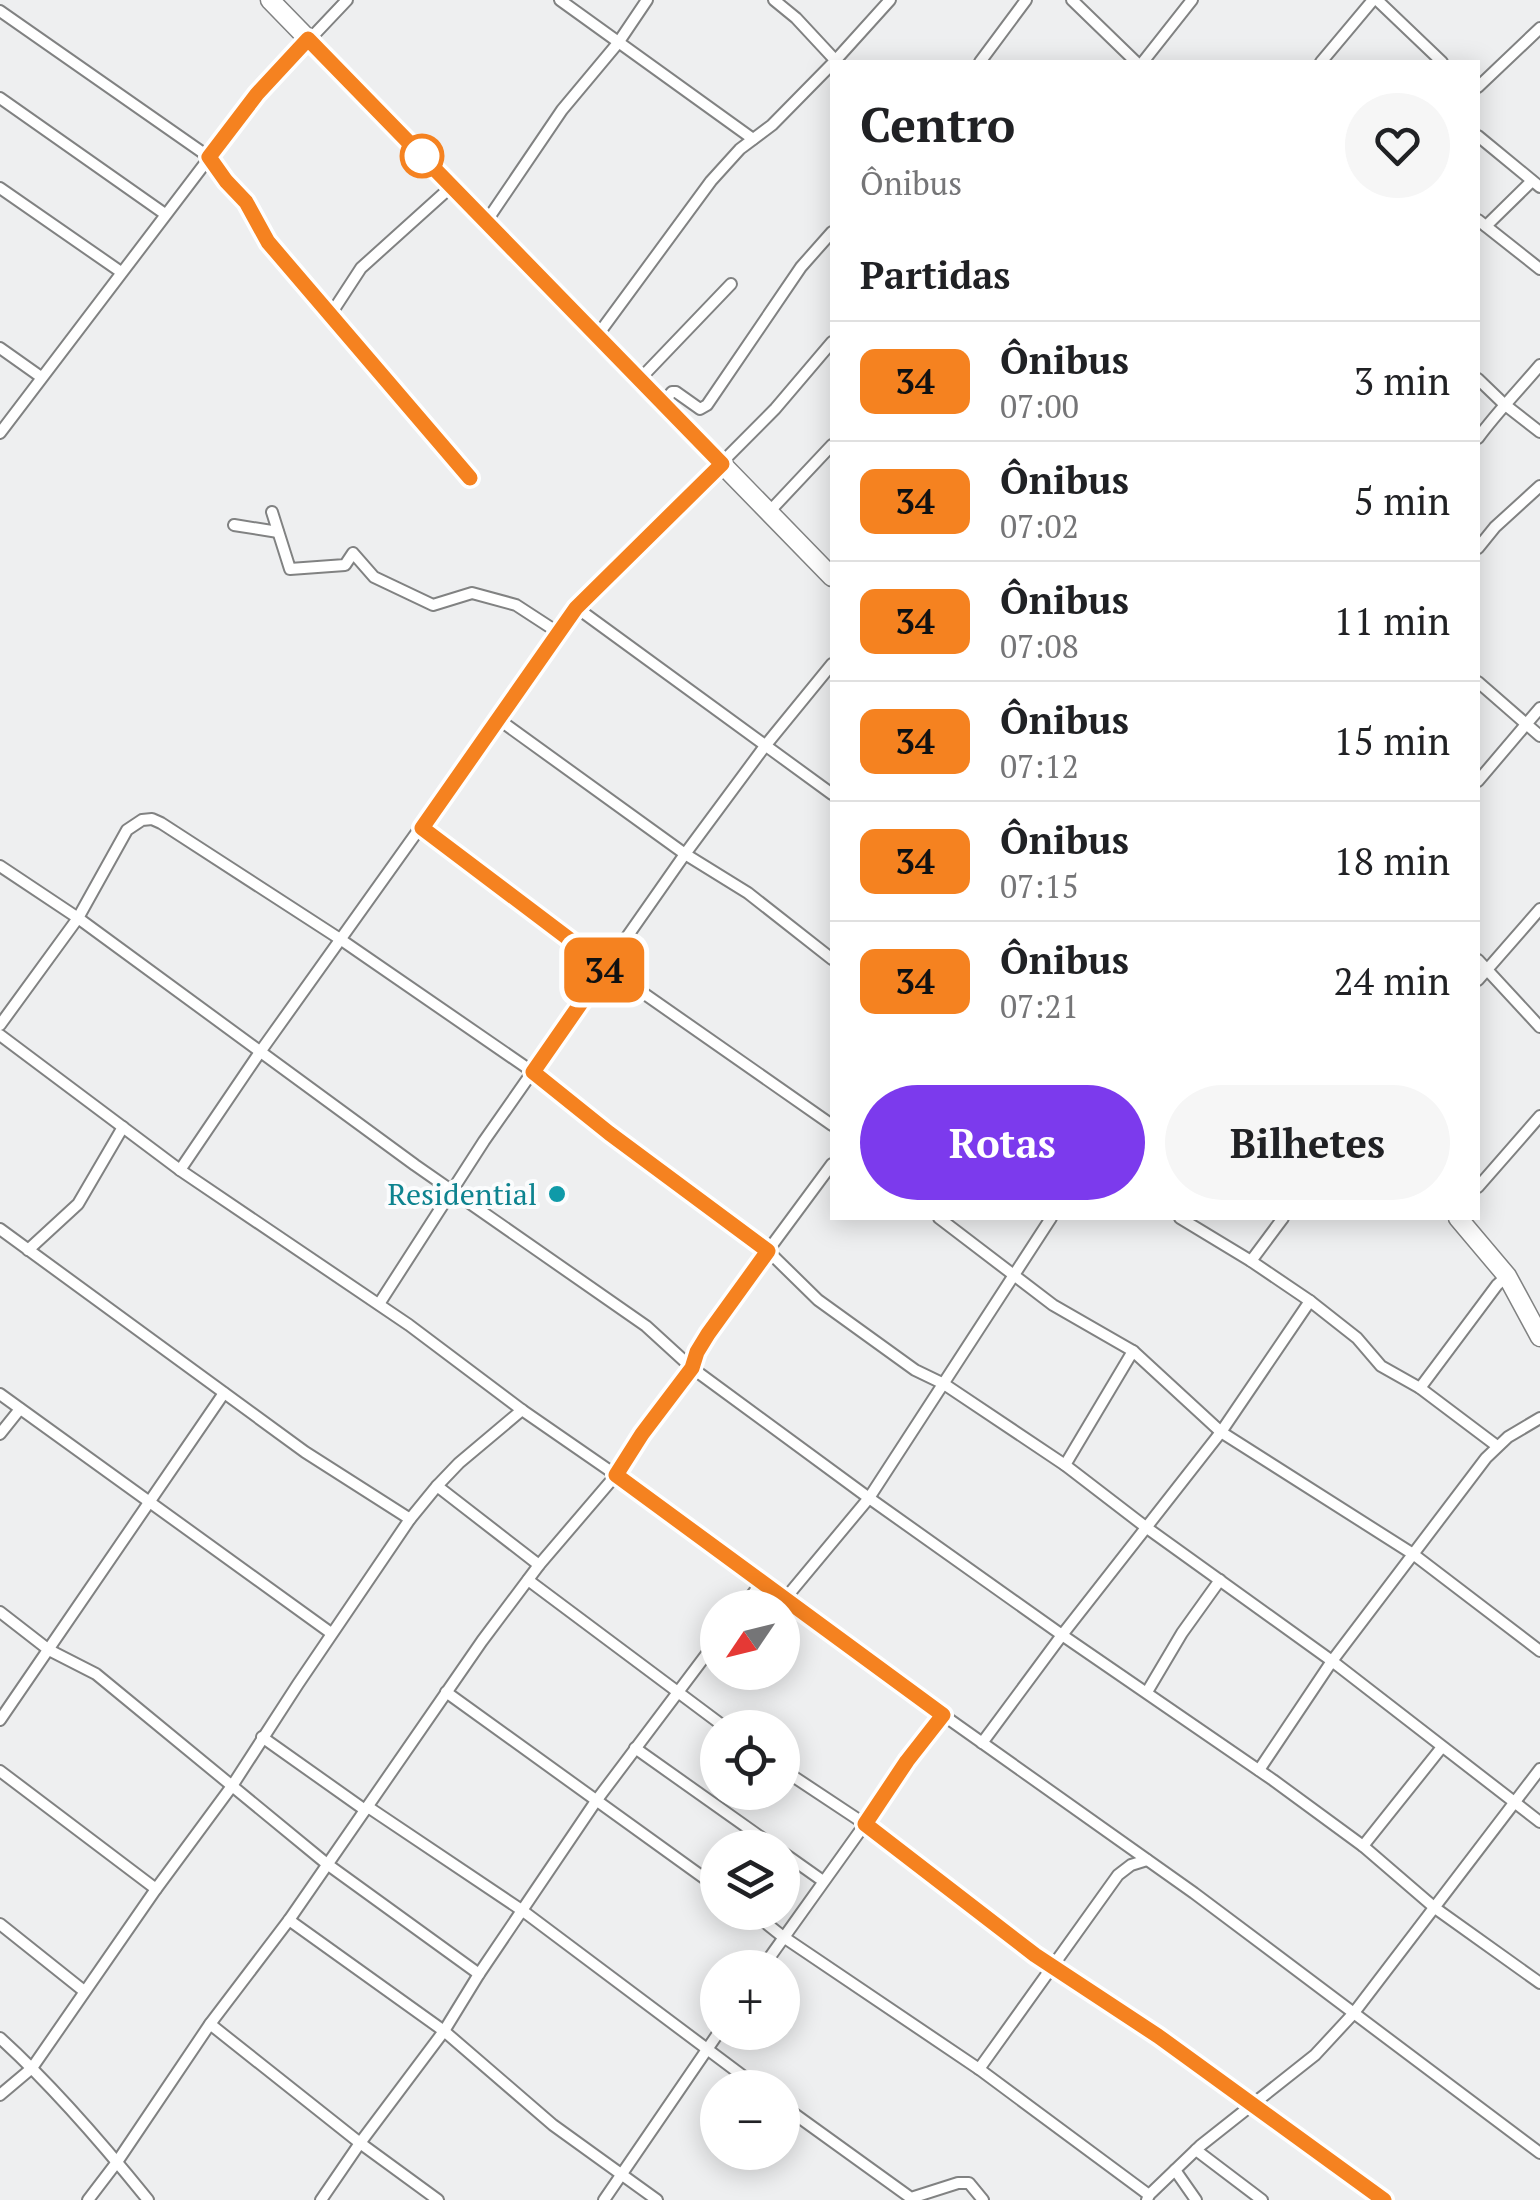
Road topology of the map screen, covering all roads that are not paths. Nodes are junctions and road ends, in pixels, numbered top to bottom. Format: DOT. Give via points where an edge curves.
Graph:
graph roads {
  1 [pos="270,0"];
  2 [pos="347,0"];
  3 [pos="560,0"];
  4 [pos="647,0"];
  5 [pos="774,0"];
  6 [pos="890,0"];
  7 [pos="1026,0"];
  8 [pos="1072,0"];
  9 [pos="1192,0"];
  10 [pos="1375,0"];
  11 [pos="0,11"];
  12 [pos="1540,28"];
  13 [pos="308,39"];
  14 [pos="618,42"];
  15 [pos="839,60"];
  16 [pos="981,60"];
  17 [pos="1138,60"];
  18 [pos="1142,60"];
  19 [pos="1323,60"];
  20 [pos="1440,60"];
  21 [pos="830,65"];
  22 [pos="830,70"];
  23 [pos="1480,85"];
  24 [pos="0,98"];
  25 [pos="1480,138"];
  26 [pos="753,139"];
  27 [pos="209,157"];
  28 [pos="1536,184"];
  29 [pos="452,186"];
  30 [pos="0,188"];
  31 [pos="165,214"];
  32 [pos="486,222"];
  33 [pos="1482,223"];
  34 [pos="830,234"];
  35 [pos="1540,269"];
  36 [pos="121,272"];
  37 [pos="731,284"];
  38 [pos="329,316"];
  39 [pos="597,336"];
  40 [pos="830,344"];
  41 [pos="0,348"];
  42 [pos="1540,364"];
  43 [pos="41,377"];
  44 [pos="640,379"];
  45 [pos="1480,381"];
  46 [pos="663,402"];
  47 [pos="1504,404"];
  48 [pos="1540,432"];
  49 [pos="0,433"];
  50 [pos="1480,435"];
  51 [pos="830,448"];
  52 [pos="722,464"];
  53 [pos="470,478"];
  54 [pos="1540,486"];
  55 [pos="272,512"];
  56 [pos="769,512"];
  57 [pos="234,525"];
  58 [pos="278,532"];
  59 [pos="1480,546"];
  60 [pos="830,574"];
  61 [pos="576,608"];
  62 [pos="559,633"];
  63 [pos="830,666"];
  64 [pos="1480,684"];
  65 [pos="1540,708"];
  66 [pos="498,719"];
  67 [pos="1526,725"];
  68 [pos="1540,736"];
  69 [pos="766,746"];
  70 [pos="1480,779"];
  71 [pos="830,793"];
  72 [pos="422,828"];
  73 [pos="685,854"];
  74 [pos="0,866"];
  75 [pos="1540,909"];
  76 [pos="78,918"];
  77 [pos="340,940"];
  78 [pos="830,957"];
  79 [pos="1482,965"];
  80 [pos="606,967"];
  81 [pos="0,1025"];
  82 [pos="1540,1027"];
  83 [pos="0,1035"];
  84 [pos="260,1052"];
  85 [pos="533,1072"];
  86 [pos="1540,1116"];
  87 [pos="830,1125"];
  88 [pos="127,1130"];
  89 [pos="830,1167"];
  90 [pos="180,1170"];
  91 [pos="1480,1184"];
  92 [pos="452,1191"];
  93 [pos="942,1220"];
  94 [pos="1050,1220"];
  95 [pos="1183,1220"];
  96 [pos="1282,1220"];
  97 [pos="1460,1220"];
  98 [pos="0,1229"];
  99 [pos="28,1250"];
  100 [pos="768,1251"];
  101 [pos="1251,1261"];
  102 [pos="1012,1275"];
  103 [pos="1507,1276"];
  104 [pos="1310,1301"];
  105 [pos="379,1304"];
  106 [pos="1539,1331"];
  107 [pos="1133,1351"];
  108 [pos="692,1368"];
  109 [pos="944,1384"];
  110 [pos="1420,1388"];
  111 [pos="224,1393"];
  112 [pos="0,1394"];
  113 [pos="20,1409"];
  114 [pos="522,1410"];
  115 [pos="1540,1418"];
  116 [pos="1221,1432"];
  117 [pos="0,1434"];
  118 [pos="1497,1446"];
  119 [pos="1064,1465"];
  120 [pos="616,1475"];
  121 [pos="436,1486"];
  122 [pos="868,1498"];
  123 [pos="150,1504"];
  124 [pos="410,1518"];
  125 [pos="1148,1528"];
  126 [pos="1413,1554"];
  127 [pos="539,1565"];
  128 [pos="528,1580"];
  129 [pos="1220,1580"];
  130 [pos="761,1583"];
  131 [pos="756,1590"];
  132 [pos="770,1590"];
  133 [pos="792,1590"];
  134 [pos="0,1612"];
  135 [pos="800,1612"];
  136 [pos="331,1634"];
  137 [pos="1062,1635"];
  138 [pos="49,1650"];
  139 [pos="1540,1652"];
  140 [pos="1332,1660"];
  141 [pos="700,1662"];
  142 [pos="677,1691"];
  143 [pos="446,1692"];
  144 [pos="1147,1692"];
  145 [pos="702,1710"];
  146 [pos="943,1715"];
  147 [pos="0,1720"];
  148 [pos="262,1737"];
  149 [pos="982,1743"];
  150 [pos="1442,1747"];
  151 [pos="635,1748"];
  152 [pos="1540,1769"];
  153 [pos="1259,1770"];
  154 [pos="0,1771"];
  155 [pos="800,1782"];
  156 [pos="232,1786"];
  157 [pos="596,1802"];
  158 [pos="1515,1804"];
  159 [pos="367,1808"];
  160 [pos="1540,1822"];
  161 [pos="865,1824"];
  162 [pos="751,1830"];
  163 [pos="1363,1846"];
  164 [pos="1148,1860"];
  165 [pos="327,1864"];
  166 [pos="800,1865"];
  167 [pos="700,1875"];
  168 [pos="823,1881"];
  169 [pos="156,1888"];
  170 [pos="1434,1908"];
  171 [pos="523,1911"];
  172 [pos="290,1920"];
  173 [pos="0,1924"];
  174 [pos="774,1930"];
  175 [pos="782,1936"];
  176 [pos="773,1950"];
  177 [pos="1053,1966"];
  178 [pos="478,1974"];
  179 [pos="1540,1984"];
  180 [pos="84,1992"];
  181 [pos="1353,2014"];
  182 [pos="210,2024"];
  183 [pos="444,2031"];
  184 [pos="0,2038"];
  185 [pos="700,2044"];
  186 [pos="708,2050"];
  187 [pos="32,2068"];
  188 [pos="979,2069"];
  189 [pos="734,2070"];
  190 [pos="0,2095"];
  191 [pos="1253,2105"];
  192 [pos="800,2118"];
  193 [pos="360,2143"];
  194 [pos="1196,2150"];
  195 [pos="1540,2153"];
  196 [pos="117,2162"];
  197 [pos="1175,2170"];
  198 [pos="621,2176"];
  199 [pos="1148,2198"];
  200 [pos="909,2199"];
  201 [pos="88,2200"];
  202 [pos="148,2200"];
  203 [pos="321,2200"];
  204 [pos="438,2200"];
  205 [pos="604,2200"];
  206 [pos="657,2200"];
  207 [pos="983,2200"];
  208 [pos="1196,2200"];
  209 [pos="1262,2200"];
  210 [pos="1384,2200"];
  1 -- 13 [label="highway"];
  2 -- 13 [label="street"];
  3 -- 14 [label="street"];
  4 -- 14 [label="street"];
  5 -- 21 [label="street"];
  6 -- 15 [label="street"];
  7 -- 16 [label="street"];
  8 -- 17 [label="street"];
  9 -- 18 [label="street"];
  10 -- 19 [label="street"];
  10 -- 20 [label="street"];
  11 -- 27 [label="street"];
  12 -- 23 [label="street"];
  13 -- 27 [label="street"];
  13 -- 29 [label="highway"];
  14 -- 26 [label="street"];
  14 -- 32 [label="street"];
  22 -- 26 [label="street"];
  24 -- 31 [label="street"];
  25 -- 28 [label="street"];
  26 -- 39 [label="street" via="712,181"];
  27 -- 31 [label="street"];
  27 -- 38 [label="street"];
  28 -- 33 [label="street"];
  29 -- 32 [label="highway"];
  29 -- 38 [label="street" via="361,268"];
  30 -- 36 [label="street"];
  31 -- 36 [label="street"];
  32 -- 39 [label="highway"];
  33 -- 35 [label="street"];
  34 -- 46 [label="street" via="707,405 700,409 676,392"];
  36 -- 43 [label="street"];
  37 -- 44 [label="street"];
  38 -- 53 [label="street"];
  39 -- 44 [label="highway"];
  40 -- 52 [label="street"];
  41 -- 43 [label="street"];
  42 -- 47 [label="street"];
  43 -- 49 [label="street"];
  44 -- 46 [label="highway"];
  45 -- 47 [label="street"];
  46 -- 52 [label="highway"];
  47 -- 48 [label="street"];
  47 -- 50 [label="street"];
  51 -- 56 [label="street"];
  52 -- 56 [label="highway"];
  52 -- 61 [label="street"];
  54 -- 59 [label="street"];
  55 -- 58 [label="street"];
  56 -- 60 [label="highway"];
  57 -- 58 [label="street"];
  58 -- 62 [label="street" via="290,568 345,565 353,553 374,577 434,605 472,593 516,605"];
  61 -- 62 [label="street"];
  61 -- 69 [label="street"];
  62 -- 66 [label="street"];
  63 -- 69 [label="street"];
  64 -- 67 [label="street"];
  65 -- 67 [label="street"];
  66 -- 72 [label="street"];
  66 -- 73 [label="street"];
  67 -- 68 [label="street"];
  67 -- 70 [label="street"];
  69 -- 71 [label="street"];
  69 -- 73 [label="street"];
  72 -- 77 [label="street"];
  72 -- 80 [label="street"];
  73 -- 78 [label="street" via="748,892"];
  73 -- 80 [label="street"];
  74 -- 76 [label="street"];
  75 -- 79 [label="street"];
  76 -- 77 [label="street" via="127,830 152,820"];
  76 -- 81 [label="street"];
  76 -- 84 [label="street"];
  77 -- 84 [label="street"];
  77 -- 85 [label="street"];
  79 -- 82 [label="street"];
  80 -- 85 [label="street"];
  80 -- 87 [label="street"];
  83 -- 88 [label="street"];
  84 -- 90 [label="street"];
  84 -- 92 [label="street"];
  85 -- 92 [label="street"];
  85 -- 100 [label="street"];
  86 -- 91 [label="street"];
  88 -- 90 [label="street"];
  88 -- 99 [label="street" via="78,1204"];
  89 -- 100 [label="street"];
  90 -- 105 [label="street"];
  92 -- 105 [label="street"];
  92 -- 108 [label="street" via="646,1326"];
  93 -- 102 [label="street"];
  94 -- 102 [label="street"];
  95 -- 101 [label="street"];
  96 -- 101 [label="street"];
  97 -- 103 [label="highway"];
  98 -- 99 [label="street"];
  99 -- 111 [label="street"];
  100 -- 108 [label="street" via="708,1334"];
  100 -- 109 [label="street" via="818,1300"];
  101 -- 104 [label="street"];
  102 -- 107 [label="street"];
  102 -- 109 [label="street"];
  103 -- 106 [label="highway"];
  103 -- 110 [label="street"];
  104 -- 110 [label="street" via="1380,1366"];
  104 -- 116 [label="street"];
  105 -- 114 [label="street"];
  107 -- 116 [label="street"];
  107 -- 119 [label="street"];
  108 -- 120 [label="street"];
  108 -- 122 [label="street"];
  109 -- 119 [label="street"];
  109 -- 122 [label="street"];
  110 -- 118 [label="street"];
  111 -- 123 [label="street"];
  111 -- 124 [label="street"];
  112 -- 113 [label="street"];
  113 -- 117 [label="street"];
  113 -- 123 [label="street"];
  114 -- 120 [label="street"];
  114 -- 121 [label="street"];
  115 -- 118 [label="street"];
  116 -- 125 [label="street"];
  116 -- 126 [label="street"];
  118 -- 126 [label="street"];
  119 -- 125 [label="street"];
  120 -- 127 [label="street"];
  120 -- 130 [label="street"];
  121 -- 124 [label="street"];
  121 -- 127 [label="street"];
  122 -- 133 [label="street"];
  122 -- 137 [label="street"];
  123 -- 136 [label="street"];
  123 -- 138 [label="street"];
  124 -- 136 [label="street"];
  125 -- 129 [label="street"];
  125 -- 137 [label="street"];
  126 -- 139 [label="street"];
  126 -- 140 [label="street"];
  127 -- 128 [label="street"];
  128 -- 142 [label="street"];
  128 -- 143 [label="street"];
  129 -- 140 [label="street"];
  129 -- 144 [label="street"];
  130 -- 131 [label="street"];
  130 -- 132 [label="street"];
  134 -- 138 [label="street"];
  135 -- 146 [label="street"];
  136 -- 148 [label="street"];
  137 -- 144 [label="street"];
  137 -- 149 [label="street"];
  138 -- 147 [label="street"];
  138 -- 156 [label="street" via="96,1674"];
  140 -- 150 [label="street"];
  140 -- 153 [label="street"];
  141 -- 142 [label="street"];
  142 -- 145 [label="street"];
  142 -- 151 [label="street"];
  143 -- 157 [label="street"];
  143 -- 159 [label="street"];
  144 -- 153 [label="street"];
  146 -- 149 [label="street"];
  146 -- 161 [label="street"];
  148 -- 156 [label="street"];
  148 -- 159 [label="street"];
  149 -- 164 [label="street"];
  150 -- 158 [label="street"];
  150 -- 163 [label="street"];
  151 -- 157 [label="street"];
  151 -- 162 [label="street"];
  152 -- 158 [label="street"];
  153 -- 163 [label="street"];
  154 -- 169 [label="street"];
  155 -- 161 [label="street"];
  156 -- 165 [label="street"];
  156 -- 169 [label="street"];
  157 -- 167 [label="street"];
  157 -- 171 [label="street"];
  158 -- 160 [label="street"];
  158 -- 170 [label="street"];
  159 -- 165 [label="street"];
  159 -- 171 [label="street"];
  161 -- 168 [label="street"];
  161 -- 177 [label="street"];
  163 -- 170 [label="street"];
  164 -- 177 [label="street" via="1118,1874"];
  164 -- 181 [label="street"];
  165 -- 172 [label="street"];
  165 -- 178 [label="street"];
  166 -- 168 [label="street"];
  168 -- 175 [label="street"];
  169 -- 180 [label="street"];
  170 -- 179 [label="street"];
  170 -- 181 [label="street"];
  171 -- 178 [label="street"];
  171 -- 185 [label="street"];
  172 -- 182 [label="street"];
  172 -- 183 [label="street"];
  173 -- 180 [label="street"];
  174 -- 175 [label="street"];
  175 -- 176 [label="street"];
  175 -- 188 [label="street"];
  177 -- 188 [label="street"];
  177 -- 191 [label="street"];
  178 -- 183 [label="street"];
  180 -- 187 [label="street"];
  181 -- 191 [label="street"];
  181 -- 195 [label="street"];
  182 -- 193 [label="street"];
  182 -- 196 [label="street"];
  183 -- 193 [label="street"];
  183 -- 198 [label="street"];
  184 -- 187 [label="street"];
  186 -- 189 [label="street"];
  186 -- 198 [label="street"];
  187 -- 190 [label="street"];
  187 -- 196 [label="street"];
  188 -- 199 [label="street"];
  191 -- 194 [label="street"];
  191 -- 210 [label="street"];
  192 -- 200 [label="street"];
  193 -- 203 [label="street"];
  193 -- 204 [label="street"];
  194 -- 197 [label="street"];
  194 -- 209 [label="street"];
  196 -- 201 [label="street"];
  196 -- 202 [label="street"];
  197 -- 199 [label="street"];
  197 -- 208 [label="street"];
  198 -- 205 [label="street"];
  198 -- 206 [label="street"];
  200 -- 207 [label="street" via="969,2183"];
}
